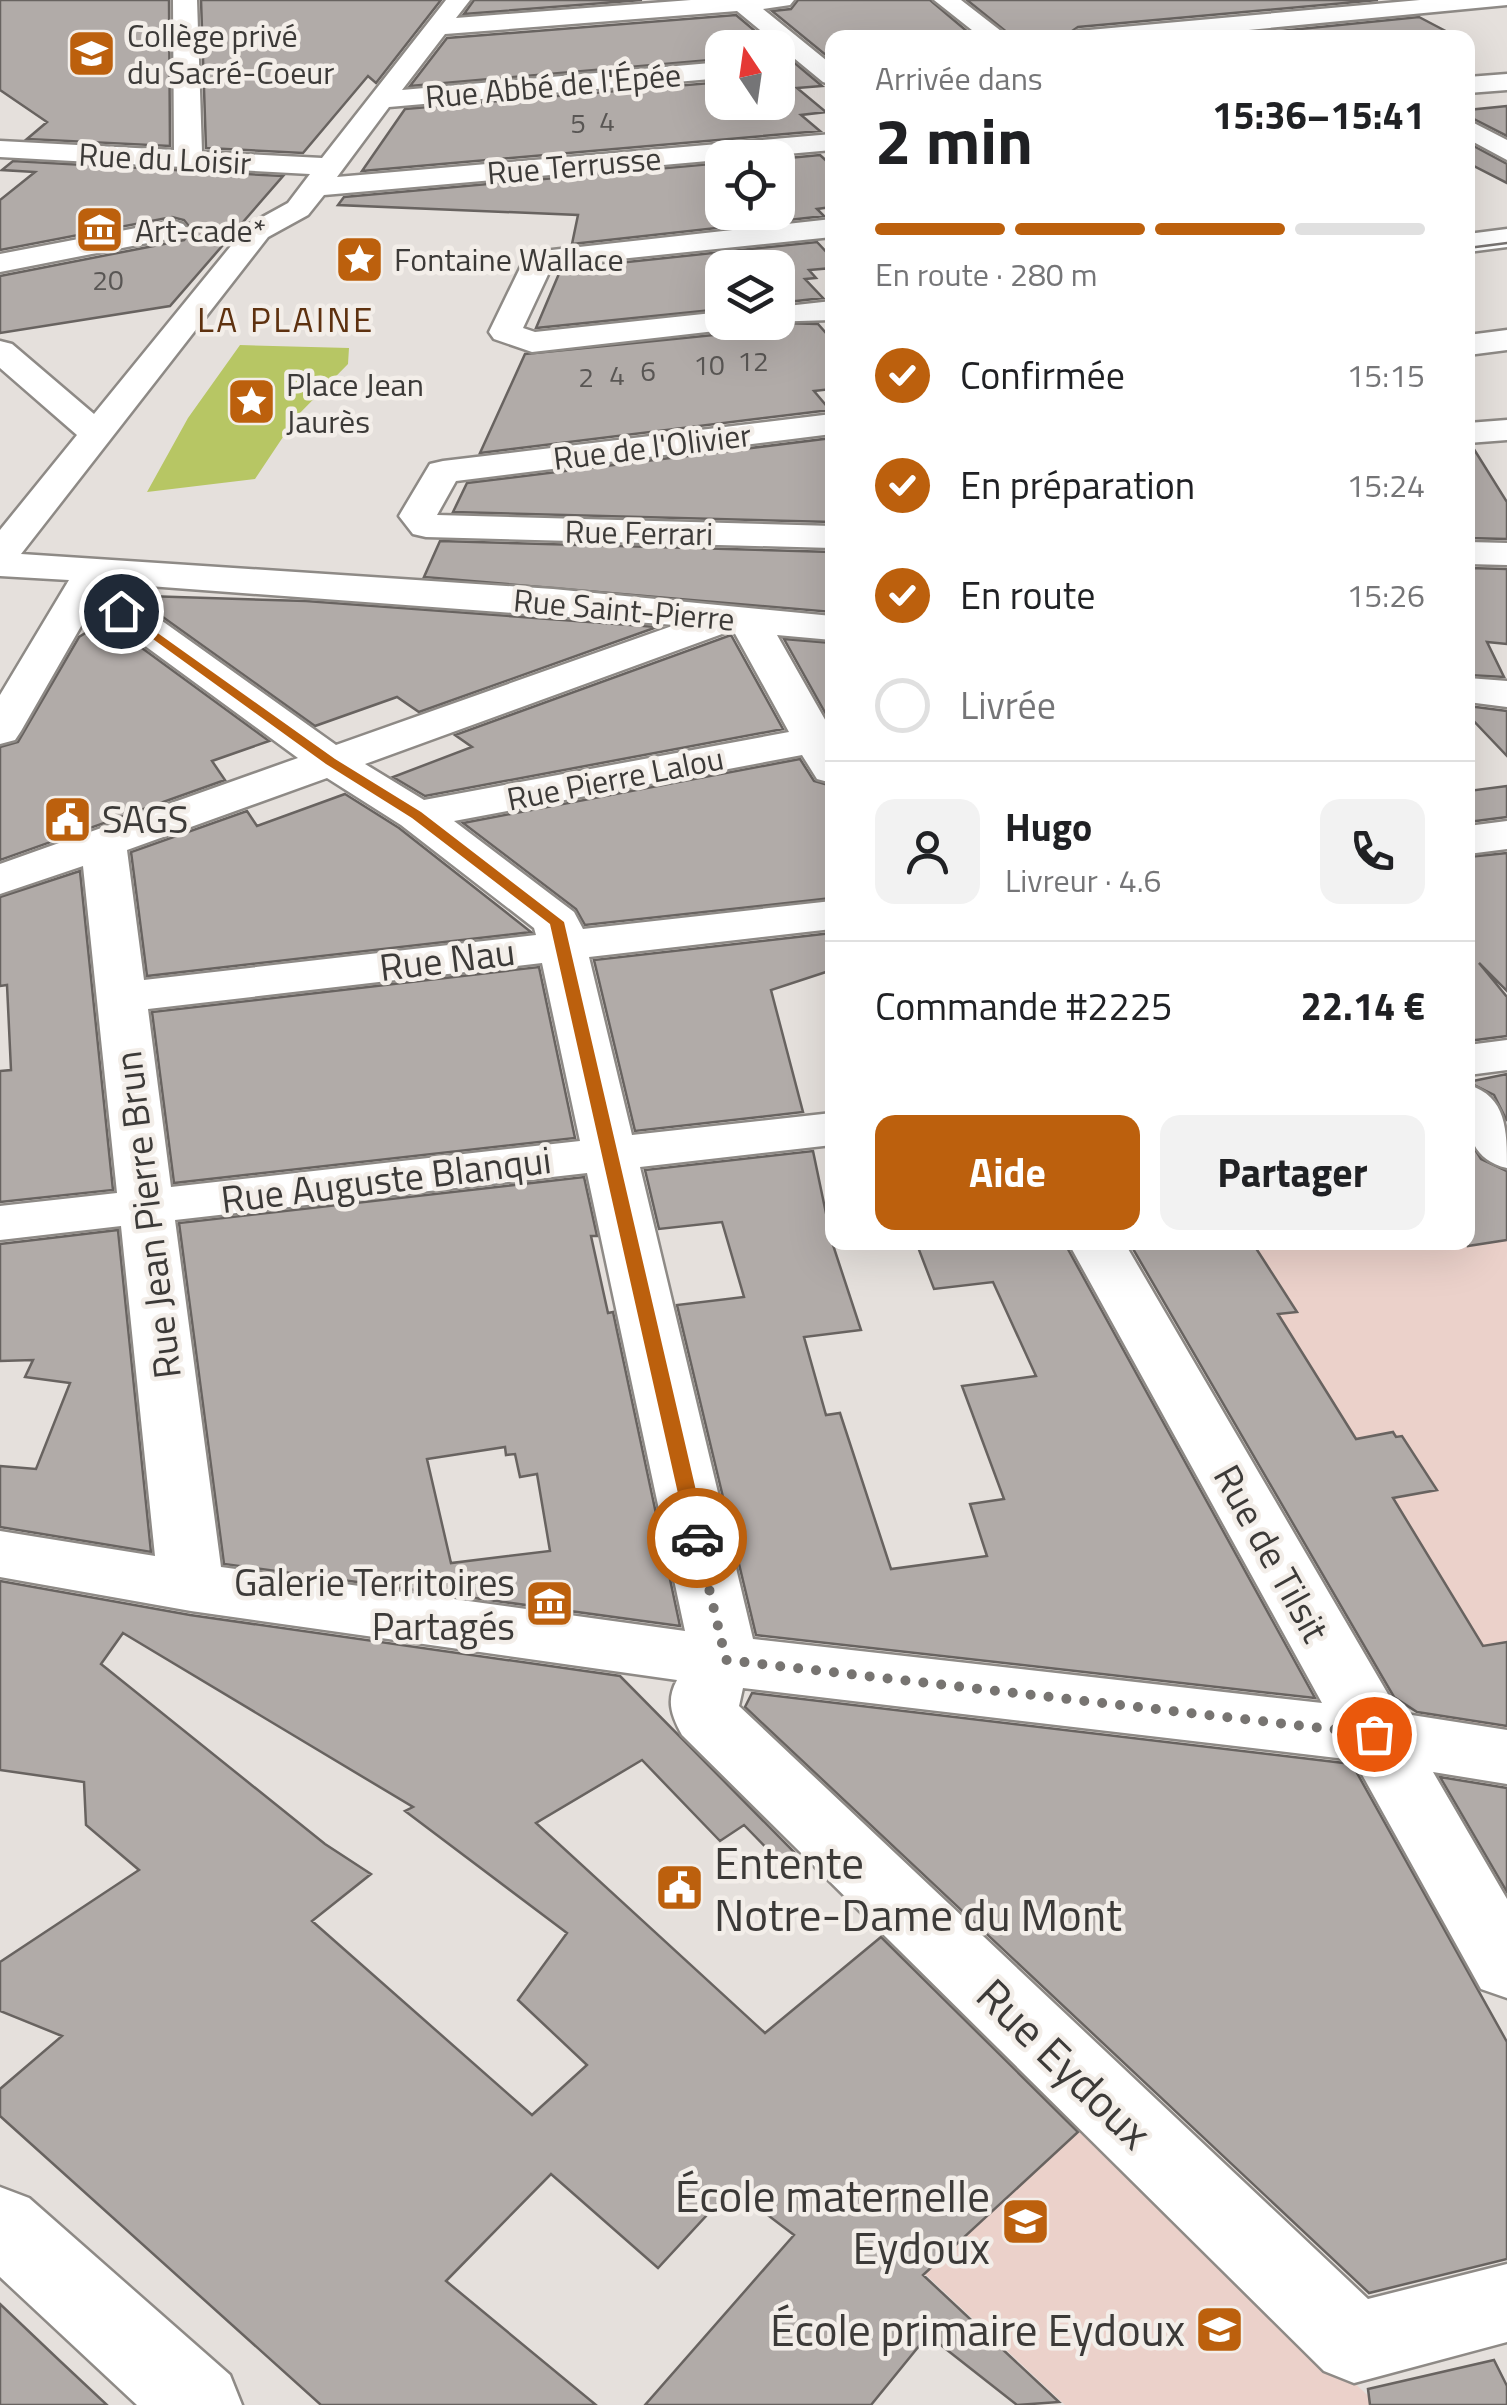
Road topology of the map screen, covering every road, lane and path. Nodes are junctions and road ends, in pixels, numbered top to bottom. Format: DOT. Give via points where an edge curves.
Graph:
graph roads {
  1 [pos="184,0"];
  2 [pos="458,0"];
  3 [pos="782,0"];
  4 [pos="946,0"];
  5 [pos="1251,0"];
  6 [pos="1499,0"];
  7 [pos="1469,1"];
  8 [pos="742,3"];
  9 [pos="1283,19"];
  10 [pos="1507,21"];
  11 [pos="437,27"];
  12 [pos="987,30"];
  13 [pos="1164,30"];
  14 [pos="1300,30"];
  15 [pos="795,65"];
  16 [pos="825,65"];
  17 [pos="825,66"];
  18 [pos="705,71"];
  19 [pos="1507,82"];
  20 [pos="559,84"];
  21 [pos="1475,84"];
  22 [pos="383,100"];
  23 [pos="586,114"];
  24 [pos="1475,132"];
  25 [pos="825,142"];
  26 [pos="0,149"];
  27 [pos="1507,152"];
  28 [pos="188,160"];
  29 [pos="1507,160"];
  30 [pos="1475,163"];
  31 [pos="315,186"];
  32 [pos="825,229"];
  33 [pos="172,230"];
  34 [pos="1507,238"];
  35 [pos="1475,242"];
  36 [pos="0,262"];
  37 [pos="825,311"];
  38 [pos="795,314"];
  39 [pos="705,324"];
  40 [pos="1507,340"];
  41 [pos="1475,344"];
  42 [pos="0,351"];
  43 [pos="825,425"];
  44 [pos="795,429"];
  45 [pos="1507,430"];
  46 [pos="1475,432"];
  47 [pos="825,433"];
  48 [pos="96,434"];
  49 [pos="446,527"];
  50 [pos="825,537"];
  51 [pos="1475,553"];
  52 [pos="0,554"];
  53 [pos="1507,554"];
  54 [pos="0,564"];
  55 [pos="91,578"];
  56 [pos="740,619"];
  57 [pos="825,627"];
  58 [pos="1475,691"];
  59 [pos="1507,694"];
  60 [pos="0,731"];
  61 [pos="823,756"];
  62 [pos="330,762"];
  63 [pos="417,815"];
  64 [pos="1507,836"];
  65 [pos="1475,839"];
  66 [pos="103,843"];
  67 [pos="0,880"];
  68 [pos="825,916"];
  69 [pos="563,946"];
  70 [pos="122,997"];
  71 [pos="1507,1055"];
  72 [pos="1475,1059"];
  73 [pos="1475,1110"];
  74 [pos="825,1130"];
  75 [pos="1507,1152"];
  76 [pos="609,1153"];
  77 [pos="146,1206"];
  78 [pos="0,1223"];
  79 [pos="1101,1250"];
  80 [pos="0,1554"];
  81 [pos="191,1587"];
  82 [pos="726,1660"];
  83 [pos="1374,1734"];
  84 [pos="1507,1756"];
  85 [pos="1507,1967"];
  86 [pos="0,2224"];
  87 [pos="1507,2303"];
  88 [pos="199,2405"];
  1 -- 28 [label="street"];
  2 -- 11 [label="street"];
  3 -- 8 [label="street"];
  4 -- 12 [label="street"];
  5 -- 9 [label="street"];
  6 -- 7 [label="street"];
  7 -- 9 [label="street"];
  7 -- 10 [label="street"];
  8 -- 11 [label="street"];
  8 -- 16 [label="street"];
  9 -- 13 [label="street"];
  9 -- 14 [label="street"];
  11 -- 22 [label="street"];
  15 -- 17 [label="street"];
  18 -- 20 [label="street, Rue Abbé de l'Épée"];
  19 -- 21 [label="street"];
  20 -- 22 [label="street, Rue Abbé de l'Épée"];
  20 -- 23 [label="street"];
  22 -- 31 [label="street"];
  24 -- 27 [label="street"];
  25 -- 31 [label="street, Rue Terrusse" via="618,151"];
  26 -- 28 [label="street, Rue du Loisir"];
  28 -- 31 [label="street, Rue du Loisir"];
  29 -- 30 [label="street"];
  31 -- 48 [label="street" via="258,231"];
  32 -- 39 [label="street" via="538,262 505,328 509,337 532,342"];
  33 -- 36 [label="street"];
  34 -- 35 [label="street"];
  37 -- 38 [label="street"];
  40 -- 41 [label="street"];
  42 -- 48 [label="street"];
  43 -- 44 [label="street, Rue de l'Olivier"];
  44 -- 47 [label="street"];
  44 -- 49 [label="street, Rue de l'Olivier" via="437,476 418,516 426,526"];
  45 -- 46 [label="street"];
  48 -- 52 [label="street"];
  49 -- 50 [label="street, Rue Ferrari"];
  51 -- 53 [label="street"];
  54 -- 55 [label="street"];
  55 -- 56 [label="street, Rue Saint-Pierre" via="416,593"];
  55 -- 60 [label="street"];
  55 -- 62 [label="street"];
  56 -- 57 [label="street, Rue Saint-Pierre"];
  56 -- 61 [label="street"];
  56 -- 62 [label="street"];
  58 -- 59 [label="street"];
  61 -- 63 [label="street, Rue Pierre Lalou"];
  62 -- 63 [label="street"];
  62 -- 66 [label="street"];
  63 -- 69 [label="street" via="557,922"];
  64 -- 65 [label="street"];
  66 -- 67 [label="street"];
  66 -- 70 [label="street, Rue Jean Pierre Brun"];
  68 -- 69 [label="street, Rue Nau"];
  69 -- 70 [label="street, Rue Nau"];
  69 -- 76 [label="street"];
  70 -- 77 [label="street, Rue Jean Pierre Brun"];
  71 -- 72 [label="street"];
  73 -- 75 [label="street"];
  74 -- 76 [label="street, Rue Auguste Blanqui"];
  76 -- 77 [label="street, Rue Auguste Blanqui"];
  76 -- 82 [label="street"];
  77 -- 78 [label="street, Rue Auguste Blanqui"];
  77 -- 81 [label="street, Rue Jean Pierre Brun"];
  79 -- 83 [label="street, Rue de Tilsit"];
  80 -- 81 [label="street"];
  81 -- 82 [label="street"];
  82 -- 83 [label="street"];
  82 -- 87 [label="street, Rue Eydoux" via="704,1693 706,1716 1354,2344"];
  83 -- 84 [label="street"];
  83 -- 85 [label="street, Rue de Tilsit"];
  86 -- 88 [label="street"];
}
